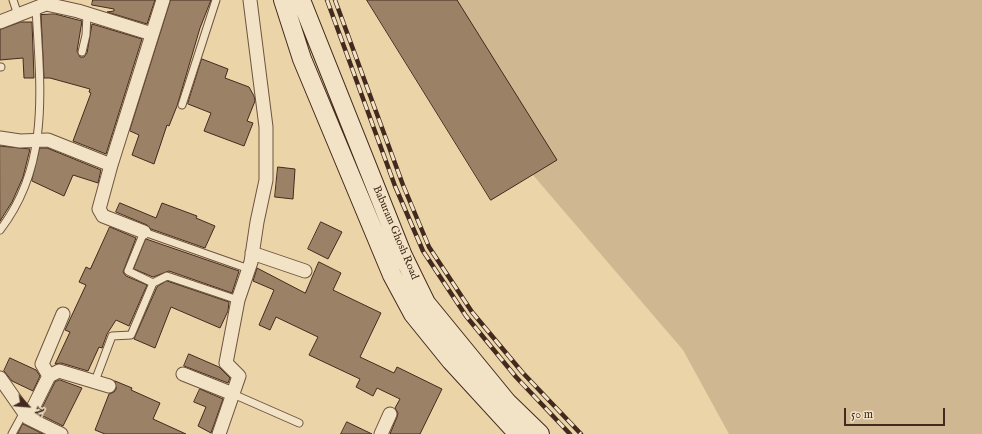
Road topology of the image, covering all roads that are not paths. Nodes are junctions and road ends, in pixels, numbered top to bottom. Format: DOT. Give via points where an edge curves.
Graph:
graph roads {
  1 [pos="13,0"];
  2 [pos="163,0"];
  3 [pos="216,0"];
  4 [pos="250,0"];
  5 [pos="282,0"];
  6 [pos="301,0"];
  7 [pos="43,4"];
  8 [pos="87,14"];
  9 [pos="18,15"];
  10 [pos="0,22"];
  11 [pos="152,34"];
  12 [pos="82,52"];
  13 [pos="182,105"];
  14 [pos="0,138"];
  15 [pos="37,140"];
  16 [pos="111,165"];
  17 [pos="0,230"];
  18 [pos="144,232"];
  19 [pos="252,253"];
  20 [pos="249,269"];
  21 [pos="305,270"];
  22 [pos="153,283"];
  23 [pos="238,300"];
  24 [pos="63,314"];
  25 [pos="183,374"];
  26 [pos="49,376"];
  27 [pos="0,378"];
  28 [pos="94,381"];
  29 [pos="109,386"];
  30 [pos="233,394"];
  31 [pos="390,414"];
  32 [pos="26,415"];
  33 [pos="300,423"];
  34 [pos="12,434"];
  35 [pos="61,434"];
  36 [pos="219,434"];
  37 [pos="380,434"];
  38 [pos="518,434"];
  39 [pos="540,434"];
  1 -- 9 [label="lane"];
  2 -- 11 [label="street"];
  3 -- 13 [label="lane"];
  4 -- 19 [label="street" via="262,86 266,142 266,180"];
  5 -- 38 [label="main road, Baburam Ghosh Road" via="302,59 392,275 413,314 451,361"];
  6 -- 39 [label="main road, Baburam Ghosh Road" via="403,256 426,303 507,402"];
  7 -- 8 [label="street"];
  7 -- 9 [label="street"];
  7 -- 15 [label="lane" via="41,107"];
  8 -- 11 [label="street"];
  8 -- 12 [label="lane"];
  9 -- 10 [label="street"];
  11 -- 16 [label="street"];
  14 -- 15 [label="street"];
  15 -- 16 [label="street" via="48,140"];
  15 -- 17 [label="lane" via="25,187"];
  16 -- 18 [label="street" via="99,209 103,216"];
  18 -- 20 [label="lane"];
  18 -- 22 [label="lane" via="128,272"];
  19 -- 20 [label="street"];
  19 -- 21 [label="street"];
  20 -- 23 [label="street"];
  22 -- 23 [label="lane" via="167,276"];
  22 -- 28 [label="lane" via="132,335 112,336"];
  23 -- 30 [label="street" via="226,363 239,376"];
  24 -- 26 [label="street" via="42,364"];
  25 -- 30 [label="street"];
  26 -- 28 [label="street" via="59,371"];
  26 -- 32 [label="street"];
  27 -- 32 [label="street"];
  28 -- 29 [label="street"];
  30 -- 33 [label="lane"];
  30 -- 36 [label="street"];
  31 -- 37 [label="street"];
  32 -- 34 [label="lane"];
  32 -- 35 [label="street"];
}
